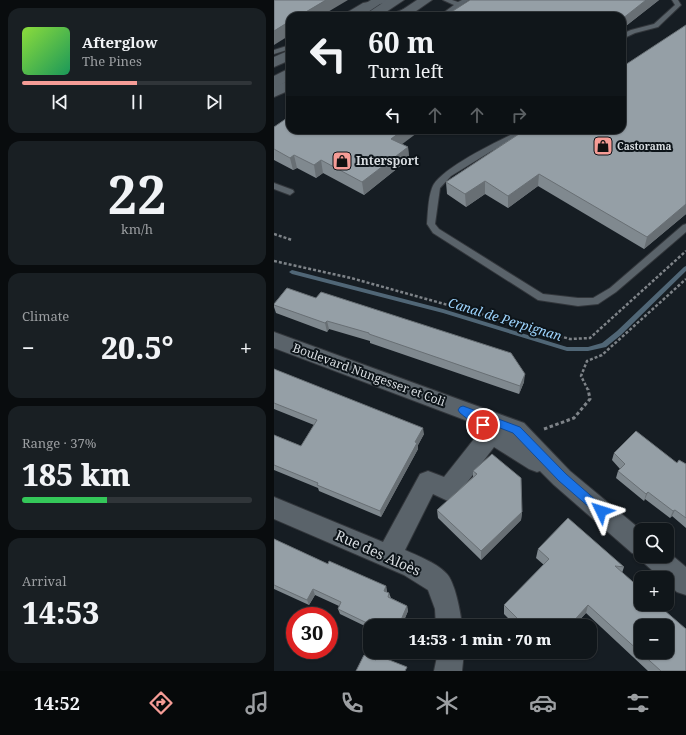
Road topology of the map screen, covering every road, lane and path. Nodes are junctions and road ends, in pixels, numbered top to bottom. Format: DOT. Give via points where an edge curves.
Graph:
graph roads {
  1 [pos="392,0"];
  2 [pos="397,0"];
  3 [pos="426,0"];
  4 [pos="446,0"];
  5 [pos="466,0"];
  6 [pos="675,0"];
  7 [pos="379,1"];
  8 [pos="412,4"];
  9 [pos="459,4"];
  10 [pos="351,12"];
  11 [pos="361,12"];
  12 [pos="377,12"];
  13 [pos="394,12"];
  14 [pos="397,12"];
  15 [pos="404,12"];
  16 [pos="448,12"];
  17 [pos="626,35"];
  18 [pos="286,48"];
  19 [pos="274,52"];
  20 [pos="286,56"];
  21 [pos="274,63"];
  22 [pos="286,66"];
  23 [pos="274,73"];
  24 [pos="286,75"];
  25 [pos="274,82"];
  26 [pos="286,86"];
  27 [pos="274,93"];
  28 [pos="519,134"];
  29 [pos="274,186"];
  30 [pos="290,192"];
  31 [pos="686,227"];
  32 [pos="274,234"];
  33 [pos="292,240"];
  34 [pos="686,252"];
  35 [pos="274,261"];
  36 [pos="686,279"];
  37 [pos="274,340"];
  38 [pos="463,410"];
  39 [pos="492,432"];
  40 [pos="524,439"];
  41 [pos="562,478"];
  42 [pos="274,508"];
  43 [pos="634,539"];
  44 [pos="389,556"];
  45 [pos="662,563"];
  46 [pos="686,583"];
  47 [pos="449,619"];
  48 [pos="450,659"];
  49 [pos="448,671"];
  1 -- 7 [label="lane"];
  2 -- 12 [label="main road"];
  3 -- 8 [label="street"];
  4 -- 9 [label="lane"];
  5 -- 9 [label="lane"];
  6 -- 17 [label="lane" via="678,5 656,26"];
  7 -- 10 [label="lane" via="365,4"];
  7 -- 11 [label="street"];
  8 -- 13 [label="main road"];
  8 -- 14 [label="lane"];
  8 -- 15 [label="street"];
  9 -- 16 [label="lane"];
  18 -- 19 [label="lane"];
  20 -- 21 [label="street"];
  22 -- 23 [label="main road"];
  24 -- 25 [label="main road"];
  26 -- 27 [label="street"];
  28 -- 31 [label="lane" via="448,174 436,187 431,224 436,231 541,297 595,302 614,290"];
  29 -- 30 [label="lane"];
  32 -- 33 [label="path"];
  34 -- 35 [label="path" via="590,338 570,339 351,278"];
  36 -- 40 [label="path" via="614,345 602,355 587,362 581,376 588,388 590,399 574,418"];
  37 -- 38 [label="street, Boulevard Nungesser et Coli"];
  38 -- 39 [label="street, Boulevard Nungesser et Coli"];
  38 -- 40 [label="street, Boulevard Nungesser et Coli" via="516,430"];
  39 -- 41 [label="street, Boulevard Nungesser et Coli"];
  39 -- 44 [label="street" via="448,490 428,481"];
  40 -- 41 [label="street, Boulevard Nungesser et Coli"];
  41 -- 43 [label="street, Boulevard Nungesser et Coli"];
  42 -- 44 [label="street, Rue des Aloès"];
  44 -- 47 [label="street, Rue des Aloès" via="413,566 438,582 448,609"];
  45 -- 46 [label="street"];
  48 -- 49 [label="street"];
}
